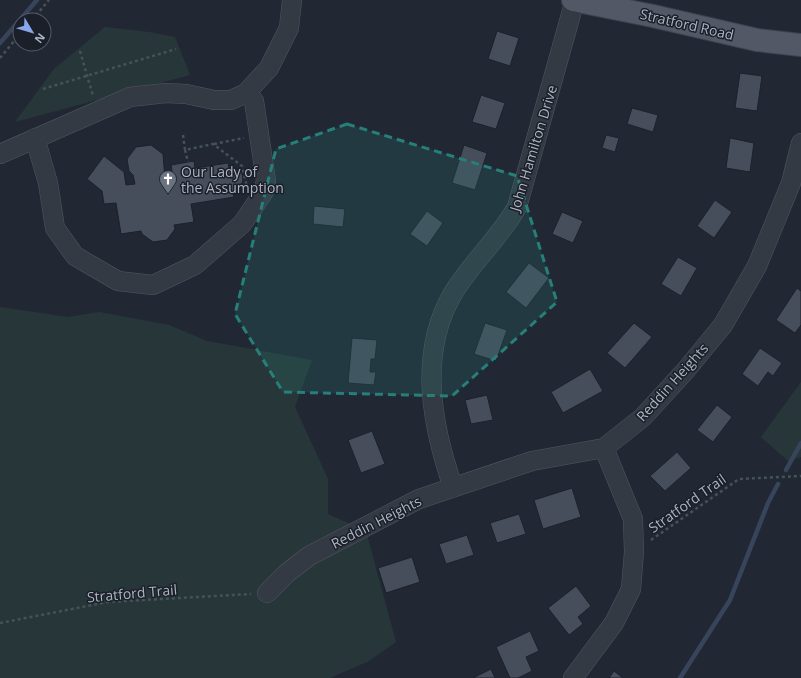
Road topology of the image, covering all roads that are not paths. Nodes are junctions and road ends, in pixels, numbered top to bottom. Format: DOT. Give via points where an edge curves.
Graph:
graph roads {
  1 [pos="292,0"];
  2 [pos="574,0"];
  3 [pos="801,45"];
  4 [pos="246,93"];
  5 [pos="35,138"];
  6 [pos="801,143"];
  7 [pos="0,154"];
  8 [pos="604,448"];
  9 [pos="453,487"];
  10 [pos="268,594"];
  11 [pos="572,678"];
  1 -- 4 [label="street" via="288,28 269,68"];
  2 -- 3 [label="main road, Stratford Road" via="757,40"];
  2 -- 9 [label="street, John Hamilton Drive" via="517,207 507,225 452,294 440,319 431,366 433,412"];
  4 -- 5 [label="street" via="230,100 214,100 186,94 130,97"];
  4 -- 5 [label="street" via="254,101 266,181 263,193 242,224 195,266 153,285 118,281 75,256 55,228 48,183"];
  5 -- 7 [label="street"];
  6 -- 8 [label="street, Reddin Heights" via="791,183 778,219 757,266 723,325 643,417"];
  8 -- 9 [label="street, Reddin Heights" via="532,461"];
  8 -- 11 [label="street" via="633,519 631,589 614,623"];
  9 -- 10 [label="street, Reddin Heights" via="419,500 309,556 287,573"];
}
